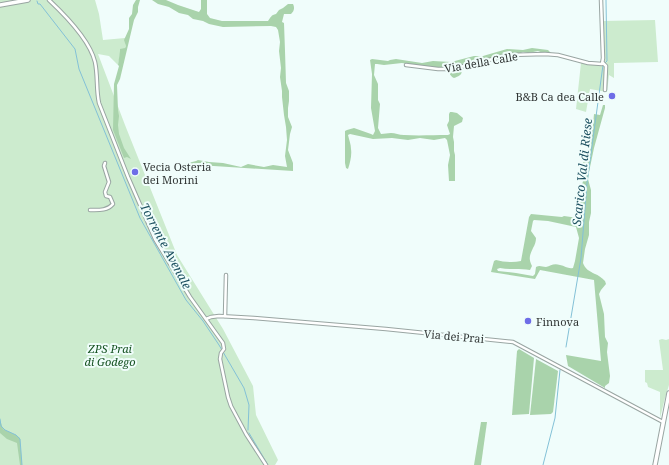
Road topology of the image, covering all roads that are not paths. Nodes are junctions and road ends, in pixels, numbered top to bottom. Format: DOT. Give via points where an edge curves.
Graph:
graph roads {
  1 [pos="28,0"];
  2 [pos="49,0"];
  3 [pos="602,0"];
  4 [pos="0,5"];
  5 [pos="602,63"];
  6 [pos="406,65"];
  7 [pos="605,90"];
  8 [pos="105,163"];
  9 [pos="90,210"];
  10 [pos="226,275"];
  11 [pos="225,316"];
  12 [pos="206,319"];
  13 [pos="669,393"];
  14 [pos="663,422"];
  15 [pos="266,465"];
  16 [pos="655,465"];
  1 -- 4 [label="main road"];
  2 -- 12 [label="street" via="84,39 92,53 99,103 142,212 155,239"];
  3 -- 5 [label="street"];
  5 -- 6 [label="street, Via della Calle" via="588,63 545,54 509,55 452,69"];
  5 -- 7 [label="street" via="606,66"];
  8 -- 9 [label="street" via="109,182 105,192 113,204 105,209"];
  10 -- 11 [label="street"];
  11 -- 12 [label="street, Via dei Prai"];
  11 -- 14 [label="street, Via dei Prai" via="513,342"];
  12 -- 15 [label="street" via="224,346 220,359 231,406"];
  13 -- 14 [label="main road"];
  14 -- 16 [label="main road"];
}
